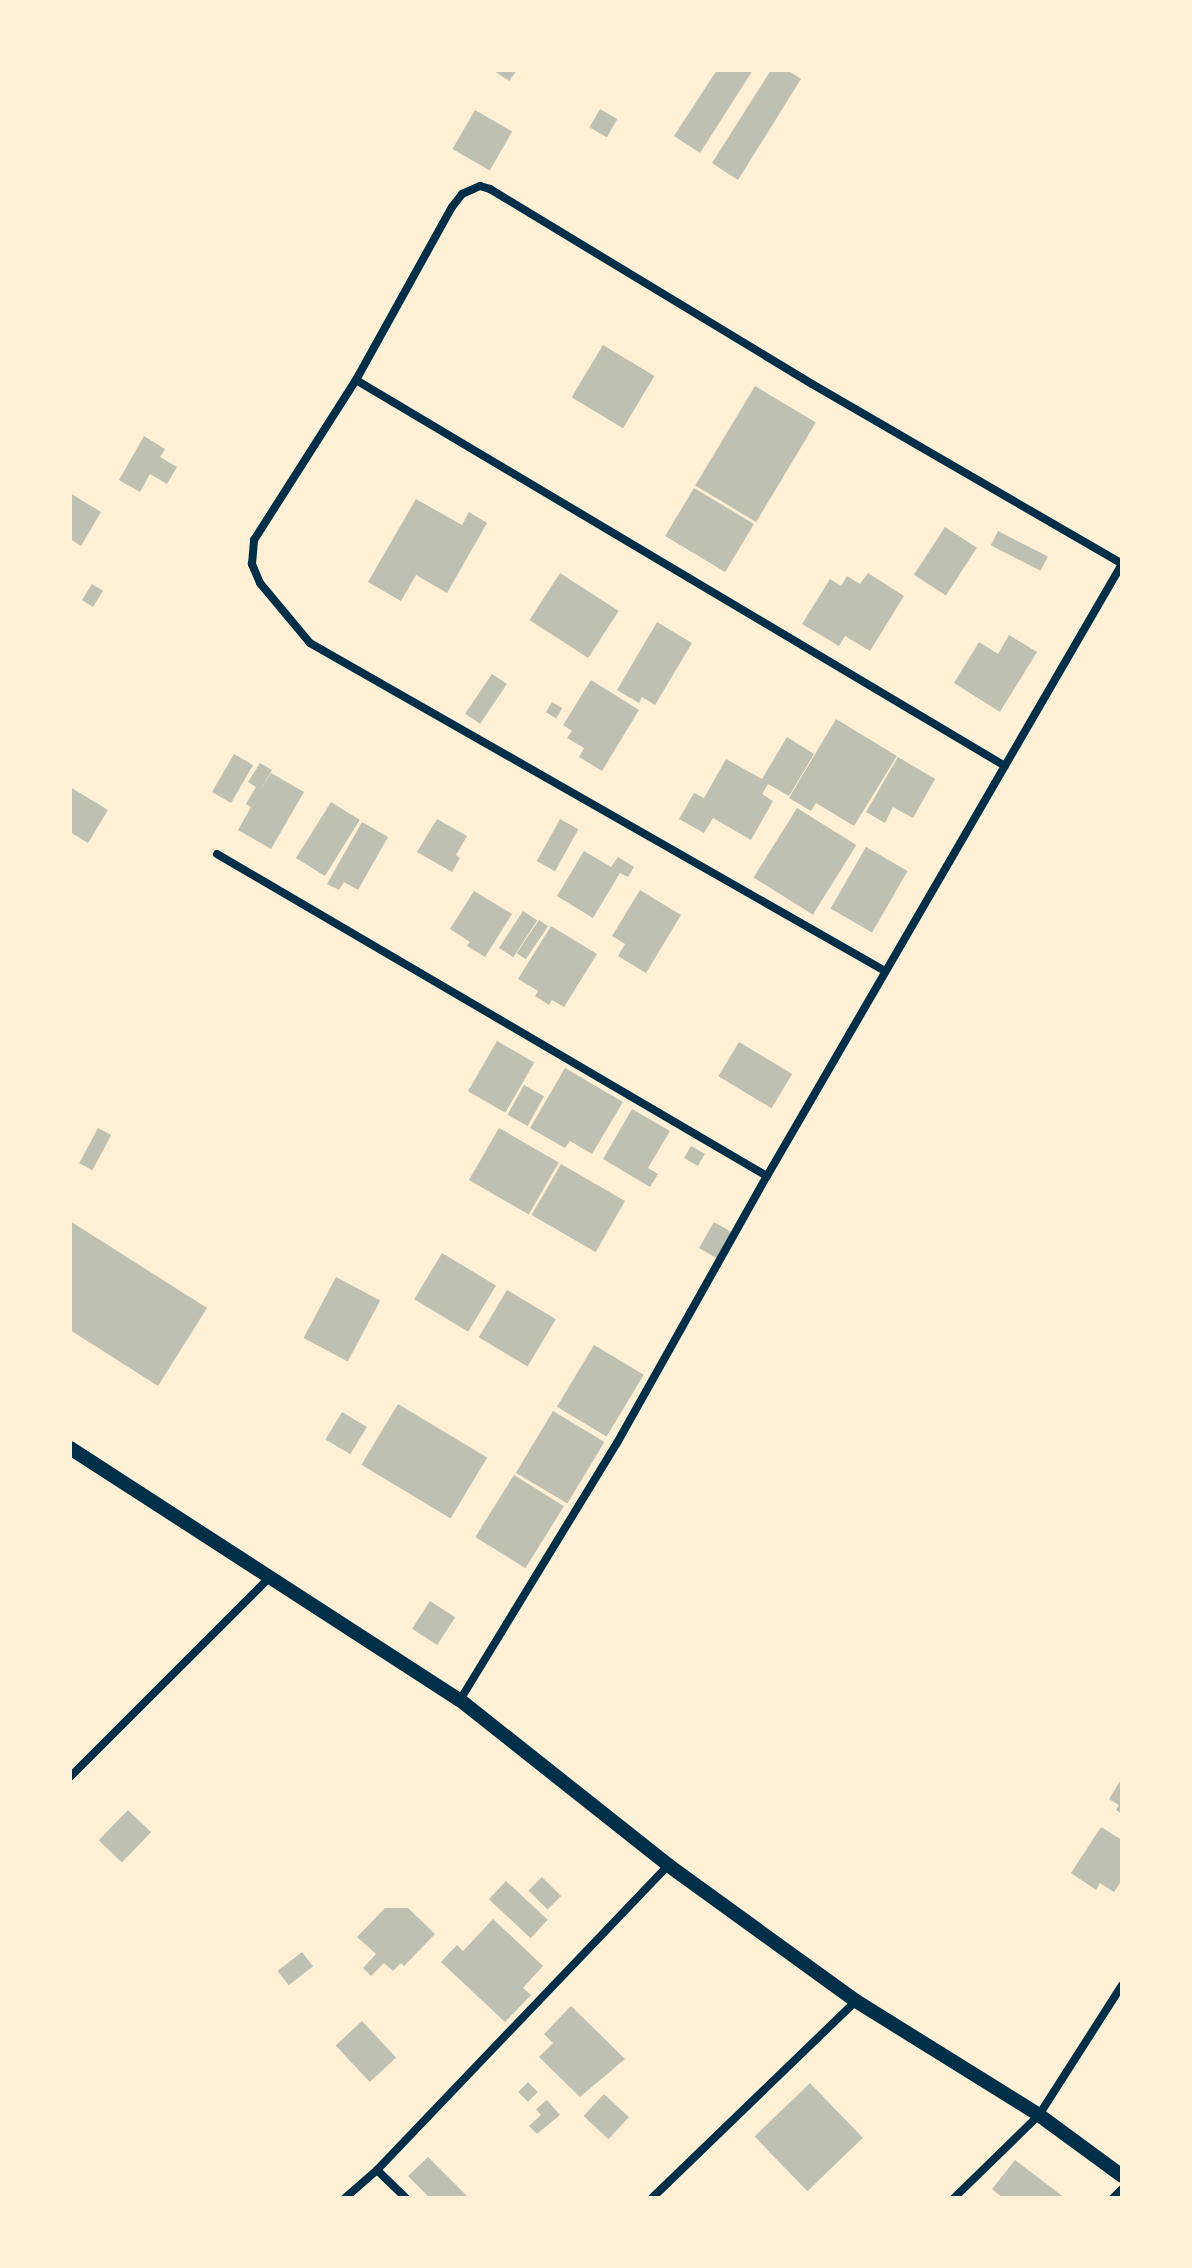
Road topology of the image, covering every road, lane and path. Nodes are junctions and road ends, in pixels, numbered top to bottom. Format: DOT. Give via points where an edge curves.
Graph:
graph roads {
  1 [pos="356,380"];
  2 [pos="1122,564"];
  3 [pos="1005,766"];
  4 [pos="217,854"];
  5 [pos="885,971"];
  6 [pos="767,1176"];
  7 [pos="70,1448"];
  8 [pos="270,1577"];
  9 [pos="460,1700"];
  10 [pos="70,1777"];
  11 [pos="668,1865"];
  12 [pos="1122,1985"];
  13 [pos="856,2001"];
  14 [pos="1039,2115"];
  15 [pos="377,2170"];
  16 [pos="1122,2176"];
  17 [pos="1122,2189"];
  18 [pos="345,2198"];
  19 [pos="406,2198"];
  20 [pos="652,2198"];
  21 [pos="954,2198"];
  22 [pos="1113,2198"];
  1 -- 2 [label="street" via="452,207 471,188 490,189"];
  1 -- 3 [label="street"];
  1 -- 5 [label="street" via="254,540 252,564 260,583 310,643"];
  2 -- 3 [label="street"];
  3 -- 5 [label="street"];
  4 -- 6 [label="street"];
  5 -- 6 [label="street"];
  6 -- 9 [label="street" via="617,1443"];
  7 -- 8 [label="street"];
  8 -- 9 [label="street"];
  8 -- 10 [label="street"];
  9 -- 11 [label="street"];
  11 -- 13 [label="street"];
  11 -- 15 [label="street"];
  12 -- 14 [label="street"];
  13 -- 14 [label="street"];
  13 -- 20 [label="street"];
  14 -- 16 [label="street"];
  14 -- 21 [label="street"];
  15 -- 18 [label="street"];
  15 -- 19 [label="street"];
  17 -- 22 [label="street"];
}
